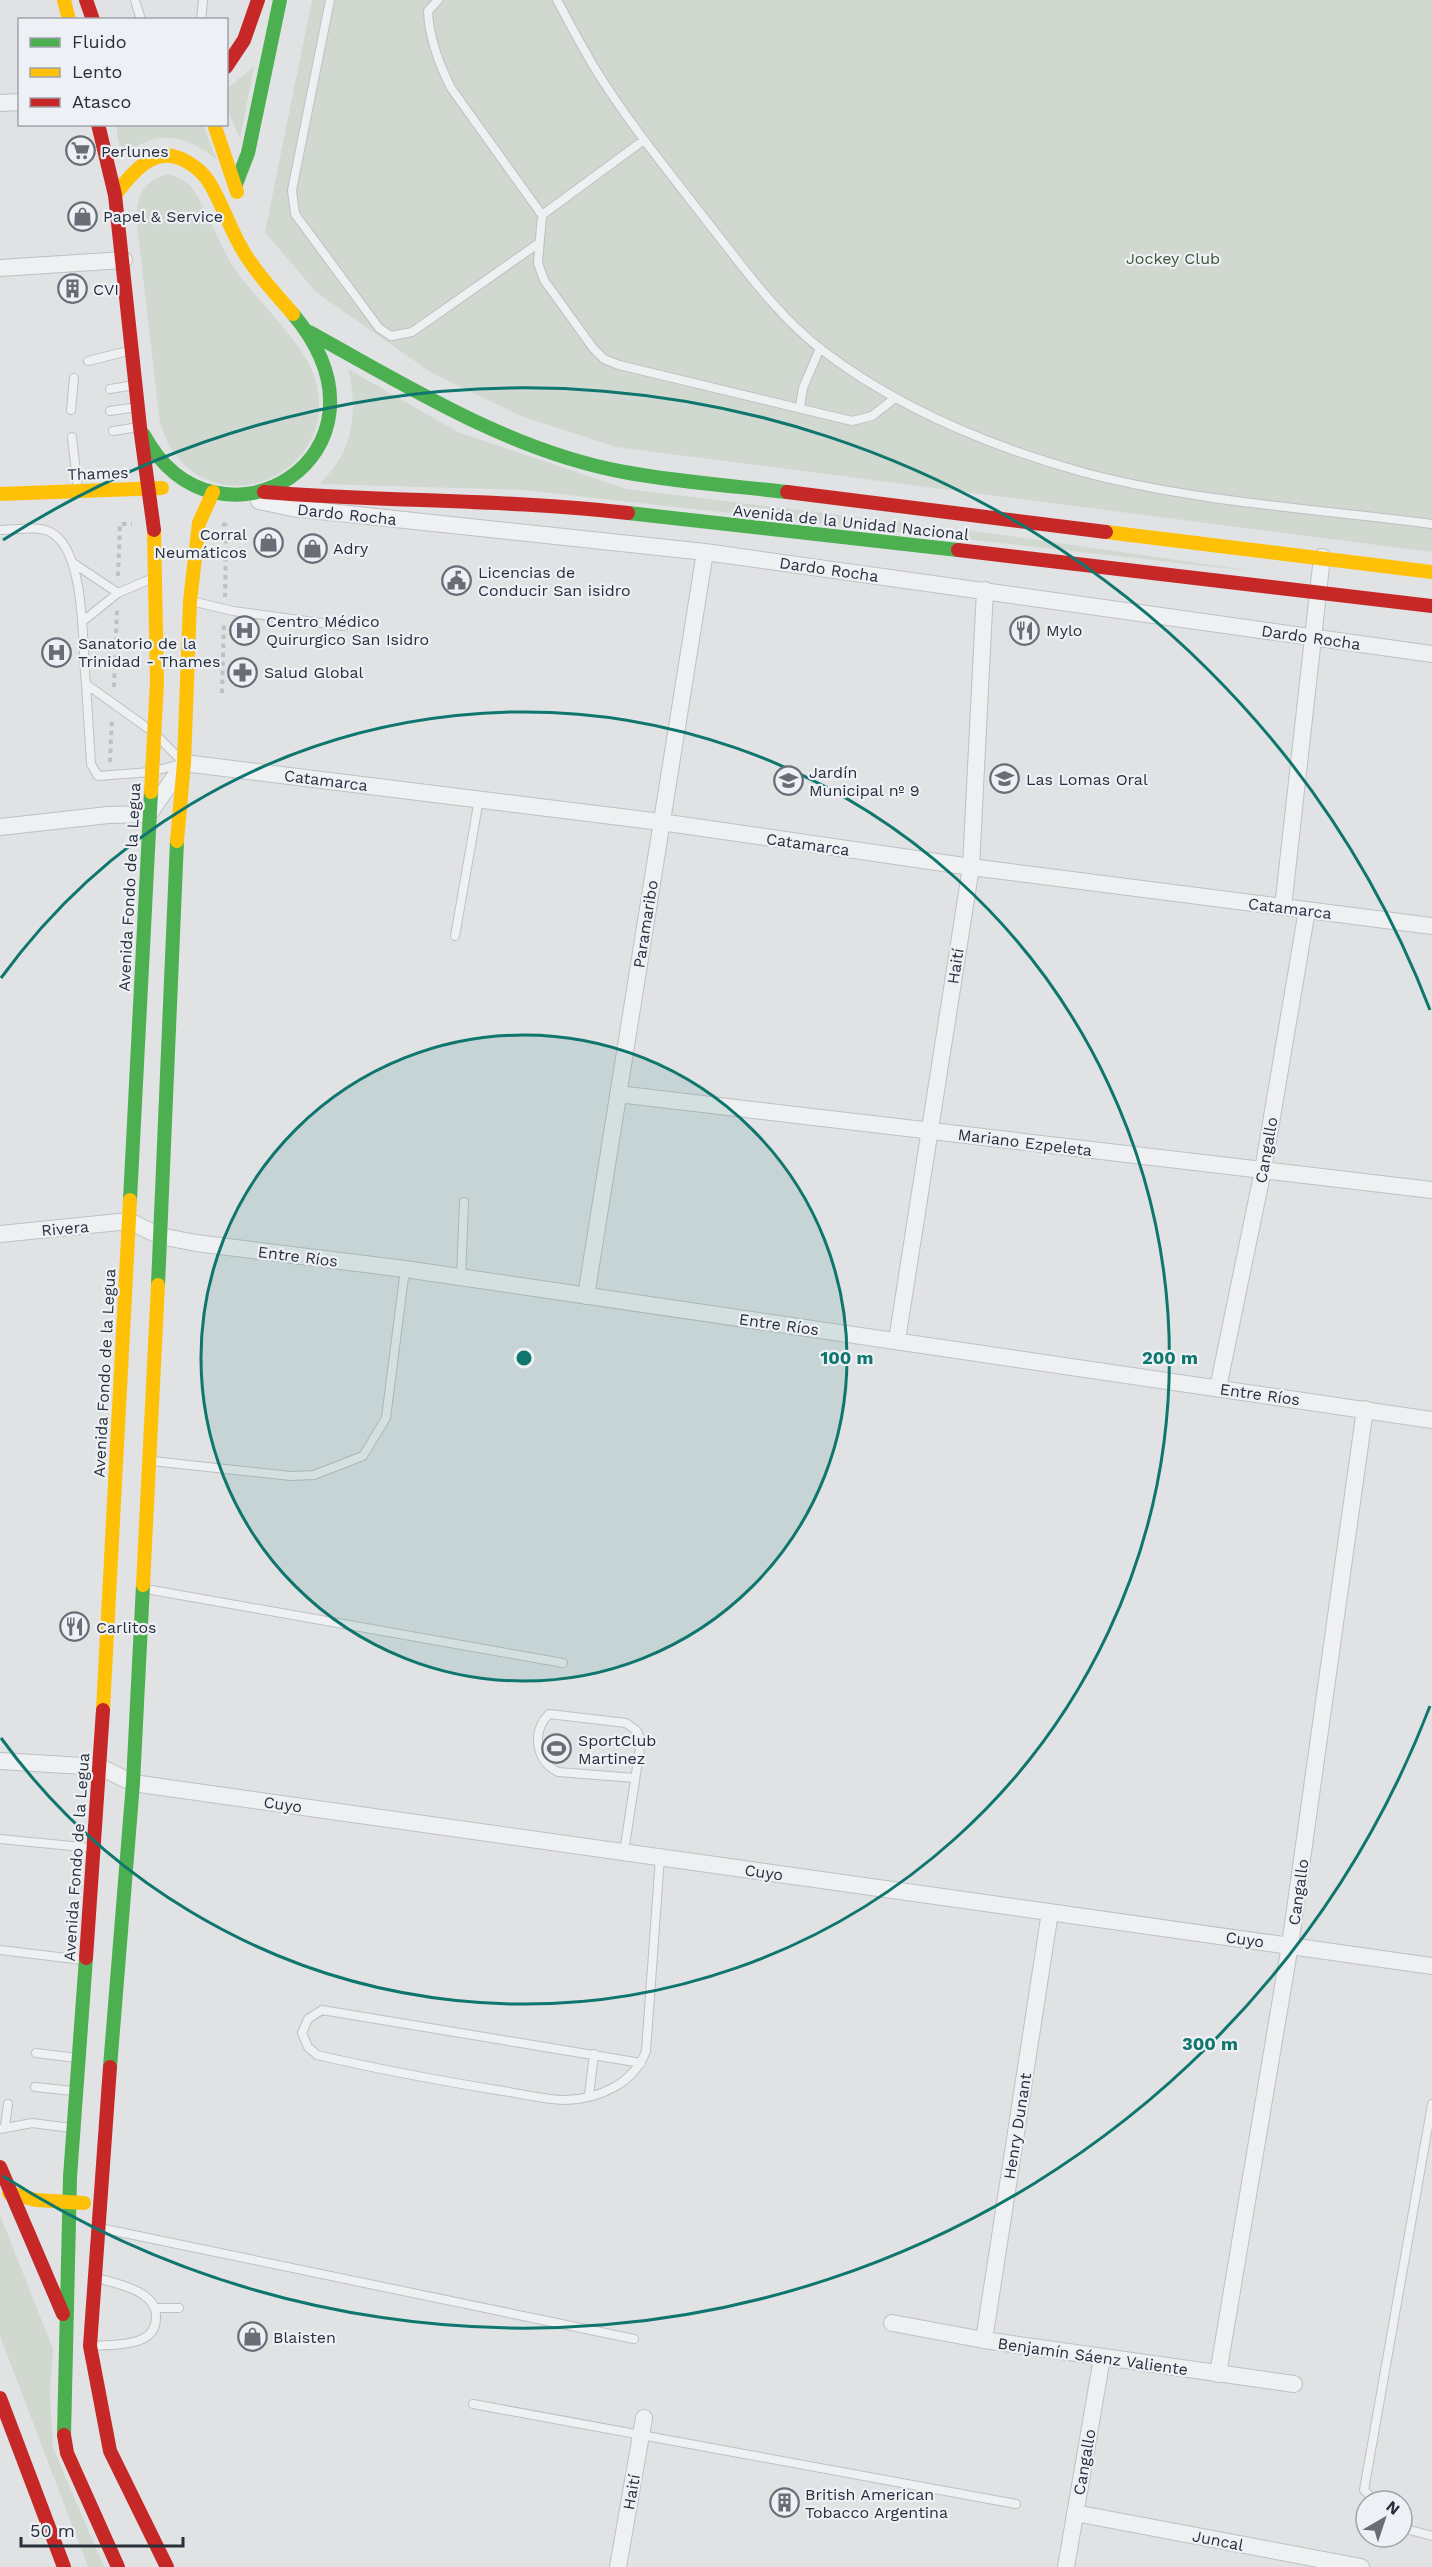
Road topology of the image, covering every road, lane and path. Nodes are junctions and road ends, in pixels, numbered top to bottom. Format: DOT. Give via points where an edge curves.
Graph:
graph roads {
  1 [pos="64,0"];
  2 [pos="86,0"];
  3 [pos="135,0"];
  4 [pos="203,0"];
  5 [pos="258,0"];
  6 [pos="280,0"];
  7 [pos="330,0"];
  8 [pos="438,0"];
  9 [pos="557,0"];
  10 [pos="68,18"];
  11 [pos="92,18"];
  12 [pos="140,18"];
  13 [pos="201,18"];
  14 [pos="228,64"];
  15 [pos="18,102"];
  16 [pos="0,103"];
  17 [pos="215,126"];
  18 [pos="101,128"];
  19 [pos="644,140"];
  20 [pos="237,184"];
  21 [pos="115,195"];
  22 [pos="542,215"];
  23 [pos="238,239"];
  24 [pos="539,243"];
  25 [pos="124,260"];
  26 [pos="0,268"];
  27 [pos="309,332"];
  28 [pos="820,348"];
  29 [pos="132,350"];
  30 [pos="88,361"];
  31 [pos="74,378"];
  32 [pos="136,385"];
  33 [pos="110,389"];
  34 [pos="895,398"];
  35 [pos="800,406"];
  36 [pos="138,407"];
  37 [pos="71,410"];
  38 [pos="110,411"];
  39 [pos="140,427"];
  40 [pos="113,431"];
  41 [pos="72,437"];
  42 [pos="148,488"];
  43 [pos="196,488"];
  44 [pos="78,490"];
  45 [pos="219,492"];
  46 [pos="264,492"];
  47 [pos="0,494"];
  48 [pos="1432,524"];
  49 [pos="154,525"];
  50 [pos="0,530"];
  51 [pos="705,552"];
  52 [pos="1322,557"];
  53 [pos="73,563"];
  54 [pos="1432,572"];
  55 [pos="157,576"];
  56 [pos="985,590"];
  57 [pos="1318,591"];
  58 [pos="118,592"];
  59 [pos="190,601"];
  60 [pos="1432,606"];
  61 [pos="83,621"];
  62 [pos="344,627"];
  63 [pos="1314,638"];
  64 [pos="1432,654"];
  65 [pos="86,684"];
  66 [pos="112,702"];
  67 [pos="153,732"];
  68 [pos="184,763"];
  69 [pos="151,772"];
  70 [pos="109,777"];
  71 [pos="479,799"];
  72 [pos="149,814"];
  73 [pos="661,822"];
  74 [pos="0,827"];
  75 [pos="971,867"];
  76 [pos="1283,907"];
  77 [pos="1307,910"];
  78 [pos="1432,926"];
  79 [pos="455,936"];
  80 [pos="618,1094"];
  81 [pos="929,1131"];
  82 [pos="1263,1170"];
  83 [pos="1432,1190"];
  84 [pos="465,1202"];
  85 [pos="129,1221"];
  86 [pos="0,1234"];
  87 [pos="160,1236"];
  88 [pos="405,1269"];
  89 [pos="461,1278"];
  90 [pos="586,1296"];
  91 [pos="897,1340"];
  92 [pos="1218,1388"];
  93 [pos="1365,1409"];
  94 [pos="1432,1420"];
  95 [pos="149,1460"];
  96 [pos="142,1589"];
  97 [pos="563,1663"];
  98 [pos="0,1761"];
  99 [pos="100,1767"];
  100 [pos="635,1778"];
  101 [pos="133,1783"];
  102 [pos="0,1839"];
  103 [pos="92,1848"];
  104 [pos="624,1852"];
  105 [pos="660,1857"];
  106 [pos="1050,1912"];
  107 [pos="1290,1946"];
  108 [pos="0,1950"];
  109 [pos="85,1960"];
  110 [pos="1432,1966"];
  111 [pos="36,2053"];
  112 [pos="594,2054"];
  113 [pos="77,2058"];
  114 [pos="641,2063"];
  115 [pos="35,2087"];
  116 [pos="75,2091"];
  117 [pos="589,2095"];
  118 [pos="8,2104"];
  119 [pos="1432,2104"];
  120 [pos="3,2128"];
  121 [pos="73,2128"];
  122 [pos="0,2167"];
  123 [pos="9,2193"];
  124 [pos="69,2203"];
  125 [pos="99,2203"];
  126 [pos="97,2227"];
  127 [pos="93,2277"];
  128 [pos="155,2308"];
  129 [pos="179,2308"];
  130 [pos="65,2320"];
  131 [pos="892,2323"];
  132 [pos="634,2339"];
  133 [pos="984,2340"];
  134 [pos="90,2346"];
  135 [pos="1102,2358"];
  136 [pos="1218,2374"];
  137 [pos="1294,2384"];
  138 [pos="0,2398"];
  139 [pos="473,2404"];
  140 [pos="644,2418"];
  141 [pos="641,2435"];
  142 [pos="1364,2489"];
  143 [pos="1016,2504"];
  144 [pos="1075,2512"];
  145 [pos="1414,2531"];
  146 [pos="1432,2536"];
  147 [pos="64,2567"];
  148 [pos="118,2567"];
  149 [pos="167,2567"];
  150 [pos="618,2567"];
  151 [pos="1066,2567"];
  152 [pos="1361,2567"];
  1 -- 10 [label="main road"];
  2 -- 11 [label="main road"];
  3 -- 12 [label="lane"];
  4 -- 13 [label="lane"];
  5 -- 14 [label="main road" via="244,40"];
  6 -- 20 [label="main road" via="248,153"];
  7 -- 24 [label="lane" via="292,202 295,214 379,328 391,336 412,332"];
  8 -- 22 [label="lane" via="429,11 429,28 442,70"];
  9 -- 19 [label="lane" via="594,66"];
  15 -- 16 [label="street"];
  17 -- 20 [label="main road"];
  18 -- 21 [label="main road"];
  19 -- 22 [label="lane"];
  19 -- 28 [label="lane" via="777,308"];
  20 -- 23 [label="main road"];
  21 -- 23 [label="main road" via="129,174 147,158 182,158 208,180"];
  21 -- 25 [label="main road, Avenida Fondo de la Legua"];
  22 -- 24 [label="lane"];
  23 -- 27 [label="main road" via="252,264"];
  24 -- 35 [label="lane" via="538,263 544,280 604,359"];
  25 -- 26 [label="street"];
  25 -- 29 [label="main road, Avenida Fondo de la Legua"];
  27 -- 46 [label="main road" via="326,362 331,392 329,424 316,454 293,478"];
  27 -- 52 [label="main road, Avenida de la Unidad Nacional" via="466,419 547,451 623,472"];
  28 -- 34 [label="lane"];
  28 -- 35 [label="lane" via="803,388"];
  29 -- 30 [label="lane"];
  29 -- 32 [label="main road, Avenida Fondo de la Legua"];
  31 -- 37 [label="lane"];
  32 -- 33 [label="lane"];
  32 -- 36 [label="main road, Avenida Fondo de la Legua"];
  34 -- 35 [label="lane" via="872,416 852,421"];
  34 -- 48 [label="lane" via="933,419 1084,472 1190,494"];
  36 -- 38 [label="lane"];
  36 -- 39 [label="main road, Avenida Fondo de la Legua"];
  39 -- 40 [label="lane"];
  39 -- 42 [label="main road, Avenida Fondo de la Legua"];
  39 -- 43 [label="main road" via="155,456"];
  41 -- 44 [label="lane"];
  42 -- 43 [label="main road, Thames"];
  42 -- 44 [label="main road, Thames"];
  42 -- 49 [label="main road, Avenida Fondo de la Legua"];
  43 -- 45 [label="main road, Avenida de la Unidad Nacional"];
  44 -- 47 [label="main road, Thames"];
  45 -- 46 [label="main road, Avenida de la Unidad Nacional"];
  45 -- 51 [label="street, Dardo Rocha" via="292,508"];
  45 -- 59 [label="main road" via="199,523"];
  46 -- 57 [label="main road, Avenida de la Unidad Nacional" via="550,504"];
  49 -- 55 [label="main road, Avenida Fondo de la Legua"];
  49 -- 58 [label="path" via="120,524"];
  50 -- 53 [label="lane" via="37,529 54,534"];
  51 -- 56 [label="street, Dardo Rocha"];
  51 -- 73 [label="street, Paramaribo"];
  52 -- 54 [label="main road, Avenida de la Unidad Nacional"];
  52 -- 57 [label="street"];
  53 -- 58 [label="lane"];
  53 -- 61 [label="lane"];
  55 -- 58 [label="lane"];
  55 -- 67 [label="main road, Avenida Fondo de la Legua"];
  56 -- 63 [label="street, Dardo Rocha"];
  56 -- 75 [label="street, Haití"];
  57 -- 60 [label="main road, Avenida de la Unidad Nacional"];
  57 -- 63 [label="street"];
  58 -- 61 [label="lane"];
  58 -- 66 [label="path"];
  59 -- 62 [label="lane"];
  59 -- 68 [label="main road"];
  61 -- 65 [label="lane"];
  63 -- 64 [label="street, Dardo Rocha"];
  63 -- 76 [label="street"];
  65 -- 66 [label="lane"];
  65 -- 70 [label="lane" via="91,764 98,776"];
  66 -- 67 [label="lane"];
  66 -- 70 [label="path"];
  67 -- 68 [label="lane"];
  67 -- 69 [label="main road, Avenida Fondo de la Legua"];
  68 -- 69 [label="lane"];
  68 -- 71 [label="street, Catamarca"];
  68 -- 72 [label="street"];
  68 -- 87 [label="main road" via="175,865"];
  69 -- 70 [label="lane"];
  69 -- 72 [label="main road, Avenida Fondo de la Legua"];
  71 -- 73 [label="street, Catamarca"];
  71 -- 79 [label="lane"];
  72 -- 74 [label="street"];
  72 -- 85 [label="main road, Avenida Fondo de la Legua"];
  73 -- 75 [label="street, Catamarca"];
  73 -- 80 [label="street, Paramaribo"];
  75 -- 76 [label="street, Catamarca"];
  75 -- 81 [label="street, Haití"];
  76 -- 77 [label="street, Catamarca"];
  77 -- 78 [label="street, Catamarca"];
  77 -- 82 [label="street, Cangallo"];
  80 -- 81 [label="street, Mariano Ezpeleta"];
  80 -- 90 [label="street, Paramaribo"];
  81 -- 82 [label="street, Mariano Ezpeleta"];
  81 -- 91 [label="street, Haití"];
  82 -- 83 [label="street, Mariano Ezpeleta"];
  82 -- 92 [label="street, Cangallo"];
  84 -- 89 [label="lane"];
  85 -- 86 [label="street, Rivera"];
  85 -- 87 [label="street, Entre Ríos"];
  85 -- 99 [label="main road, Avenida Fondo de la Legua"];
  87 -- 88 [label="street, Entre Ríos"];
  87 -- 95 [label="main road"];
  88 -- 89 [label="street, Entre Ríos"];
  88 -- 95 [label="lane" via="386,1418 363,1456 314,1475 291,1476"];
  89 -- 90 [label="street, Entre Ríos"];
  90 -- 91 [label="street, Entre Ríos"];
  91 -- 92 [label="street, Entre Ríos"];
  92 -- 93 [label="street, Entre Ríos"];
  93 -- 94 [label="street, Entre Ríos"];
  93 -- 107 [label="street, Cangallo"];
  95 -- 96 [label="main road"];
  96 -- 97 [label="lane"];
  96 -- 101 [label="main road"];
  98 -- 99 [label="street"];
  99 -- 101 [label="street, Cuyo"];
  99 -- 103 [label="main road, Avenida Fondo de la Legua"];
  100 -- 100 [label="lane" via="558,1772 548,1767 539,1754 542,1722 549,1714 626,1723 641,1740"];
  100 -- 104 [label="lane"];
  101 -- 104 [label="street, Cuyo"];
  101 -- 125 [label="main road"];
  102 -- 103 [label="lane"];
  103 -- 109 [label="main road, Avenida Fondo de la Legua"];
  104 -- 105 [label="street, Cuyo"];
  105 -- 106 [label="street, Cuyo"];
  105 -- 114 [label="lane" via="646,2051"];
  106 -- 107 [label="street, Cuyo"];
  106 -- 133 [label="street, Henry Dunant"];
  107 -- 110 [label="street, Cuyo"];
  107 -- 136 [label="street, Cangallo"];
  108 -- 109 [label="lane"];
  109 -- 113 [label="main road, Avenida Fondo de la Legua"];
  111 -- 113 [label="lane"];
  112 -- 114 [label="lane"];
  112 -- 117 [label="lane"];
  112 -- 117 [label="lane" via="322,2010 308,2019 302,2033 317,2055 405,2075 564,2100"];
  113 -- 116 [label="main road, Avenida Fondo de la Legua"];
  114 -- 117 [label="lane" via="622,2084"];
  115 -- 116 [label="lane"];
  116 -- 121 [label="main road, Avenida Fondo de la Legua"];
  118 -- 120 [label="lane"];
  119 -- 142 [label="lane"];
  120 -- 121 [label="lane" via="32,2123"];
  121 -- 124 [label="main road, Avenida Fondo de la Legua"];
  122 -- 123 [label="main road"];
  123 -- 124 [label="main road"];
  123 -- 130 [label="main road"];
  124 -- 125 [label="main road"];
  124 -- 130 [label="main road, Avenida Fondo de la Legua"];
  125 -- 126 [label="main road"];
  126 -- 127 [label="main road"];
  126 -- 132 [label="lane"];
  127 -- 128 [label="lane" via="136,2290 150,2299"];
  127 -- 134 [label="main road"];
  128 -- 129 [label="lane"];
  128 -- 134 [label="lane" via="152,2333 146,2338"];
  130 -- 134 [label="main road"];
  130 -- 148 [label="main road, Avenida Fondo de la Legua" via="63,2429 67,2453"];
  131 -- 133 [label="street, Benjamín Sáenz Valiente"];
  133 -- 135 [label="street, Benjamín Sáenz Valiente"];
  134 -- 149 [label="main road" via="110,2451"];
  135 -- 136 [label="street, Benjamín Sáenz Valiente"];
  135 -- 144 [label="street, Cangallo"];
  136 -- 137 [label="street, Benjamín Sáenz Valiente"];
  138 -- 147 [label="main road"];
  139 -- 141 [label="lane"];
  140 -- 141 [label="street, Haití"];
  141 -- 143 [label="lane"];
  141 -- 150 [label="street, Haití"];
  144 -- 151 [label="street, Cangallo"];
  144 -- 152 [label="street, Juncal"];
  145 -- 146 [label="lane"];
}
